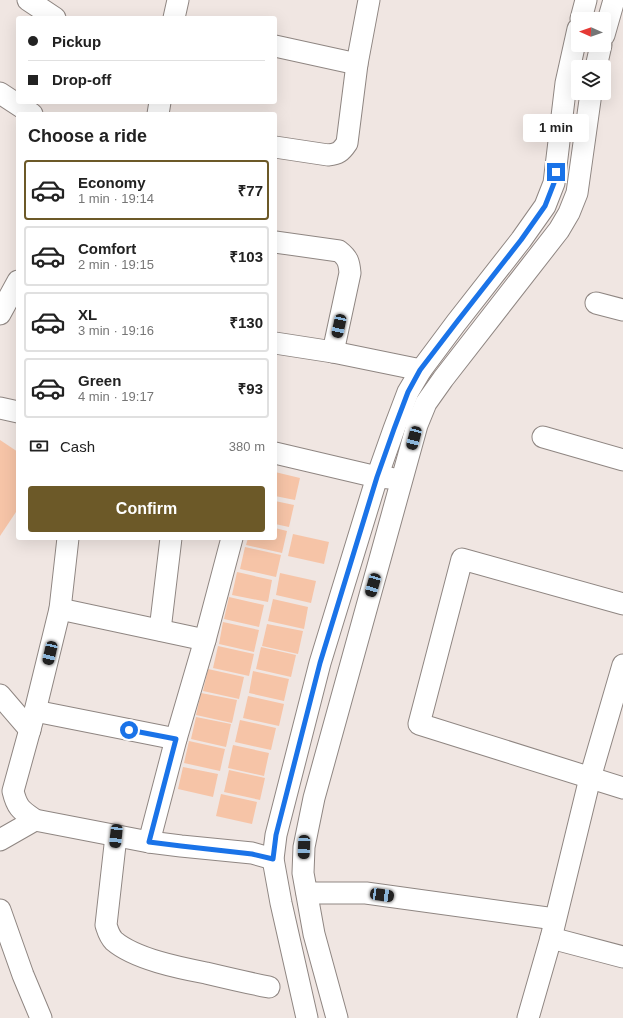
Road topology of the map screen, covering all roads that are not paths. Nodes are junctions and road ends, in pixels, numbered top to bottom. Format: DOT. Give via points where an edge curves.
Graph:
graph roads {
  1 [pos="28,0"];
  2 [pos="178,0"];
  3 [pos="369,0"];
  4 [pos="586,0"];
  5 [pos="614,0"];
  6 [pos="583,12"];
  7 [pos="611,12"];
  8 [pos="52,16"];
  9 [pos="174,16"];
  10 [pos="277,46"];
  11 [pos="573,52"];
  12 [pos="357,64"];
  13 [pos="0,93"];
  14 [pos="590,100"];
  15 [pos="16,104"];
  16 [pos="17,104"];
  17 [pos="29,112"];
  18 [pos="277,147"];
  19 [pos="277,242"];
  20 [pos="16,285"];
  21 [pos="596,302"];
  22 [pos="623,310"];
  23 [pos="0,314"];
  24 [pos="277,343"];
  25 [pos="333,352"];
  26 [pos="420,370"];
  27 [pos="0,408"];
  28 [pos="16,412"];
  29 [pos="543,437"];
  30 [pos="277,453"];
  31 [pos="623,460"];
  32 [pos="377,477"];
  33 [pos="402,478"];
  34 [pos="68,540"];
  35 [pos="171,540"];
  36 [pos="231,540"];
  37 [pos="623,604"];
  38 [pos="60,609"];
  39 [pos="160,630"];
  40 [pos="205,640"];
  41 [pos="623,665"];
  42 [pos="619,695"];
  43 [pos="0,696"];
  44 [pos="33,721"];
  45 [pos="176,739"];
  46 [pos="590,778"];
  47 [pos="623,788"];
  48 [pos="35,820"];
  49 [pos="116,836"];
  50 [pos="0,840"];
  51 [pos="149,842"];
  52 [pos="273,859"];
  53 [pos="307,893"];
  54 [pos="0,910"];
  55 [pos="553,928"];
  56 [pos="623,957"];
  57 [pos="269,987"];
  58 [pos="41,1018"];
  59 [pos="307,1018"];
  60 [pos="337,1018"];
  61 [pos="528,1018"];
  1 -- 8 [label="street"];
  2 -- 9 [label="street"];
  3 -- 12 [label="street"];
  4 -- 6 [label="street"];
  5 -- 7 [label="street"];
  10 -- 12 [label="street"];
  11 -- 26 [label="street" via="566,83 554,183 545,206"];
  12 -- 18 [label="street" via="347,143 342,150 328,155"];
  13 -- 15 [label="street"];
  14 -- 33 [label="street" via="577,193 569,213 559,230 426,403 417,424"];
  16 -- 17 [label="street"];
  19 -- 25 [label="street" via="339,251 346,256 350,273"];
  20 -- 23 [label="street"];
  21 -- 22 [label="street"];
  24 -- 25 [label="street"];
  25 -- 26 [label="street"];
  26 -- 32 [label="street" via="408,392"];
  27 -- 28 [label="street"];
  29 -- 31 [label="street"];
  30 -- 32 [label="street"];
  32 -- 33 [label="street"];
  32 -- 52 [label="street" via="320,663 276,835"];
  33 -- 53 [label="street" via="314,798 304,847 303,873"];
  34 -- 38 [label="street"];
  35 -- 39 [label="street"];
  36 -- 40 [label="street"];
  37 -- 46 [label="street" via="462,559 419,724"];
  38 -- 39 [label="street"];
  38 -- 44 [label="street"];
  39 -- 40 [label="street"];
  40 -- 45 [label="street"];
  41 -- 42 [label="street"];
  42 -- 46 [label="street"];
  43 -- 44 [label="street"];
  44 -- 45 [label="street"];
  44 -- 48 [label="street" via="13,791 19,807"];
  45 -- 51 [label="street"];
  46 -- 47 [label="street"];
  46 -- 55 [label="street"];
  48 -- 49 [label="street"];
  48 -- 50 [label="street"];
  49 -- 51 [label="street"];
  49 -- 57 [label="street" via="106,925 114,940 148,959"];
  51 -- 52 [label="street" via="252,854"];
  52 -- 59 [label="street"];
  53 -- 55 [label="street" via="366,893"];
  53 -- 60 [label="street" via="314,934"];
  54 -- 58 [label="street"];
  55 -- 56 [label="street"];
  55 -- 61 [label="street"];
}
